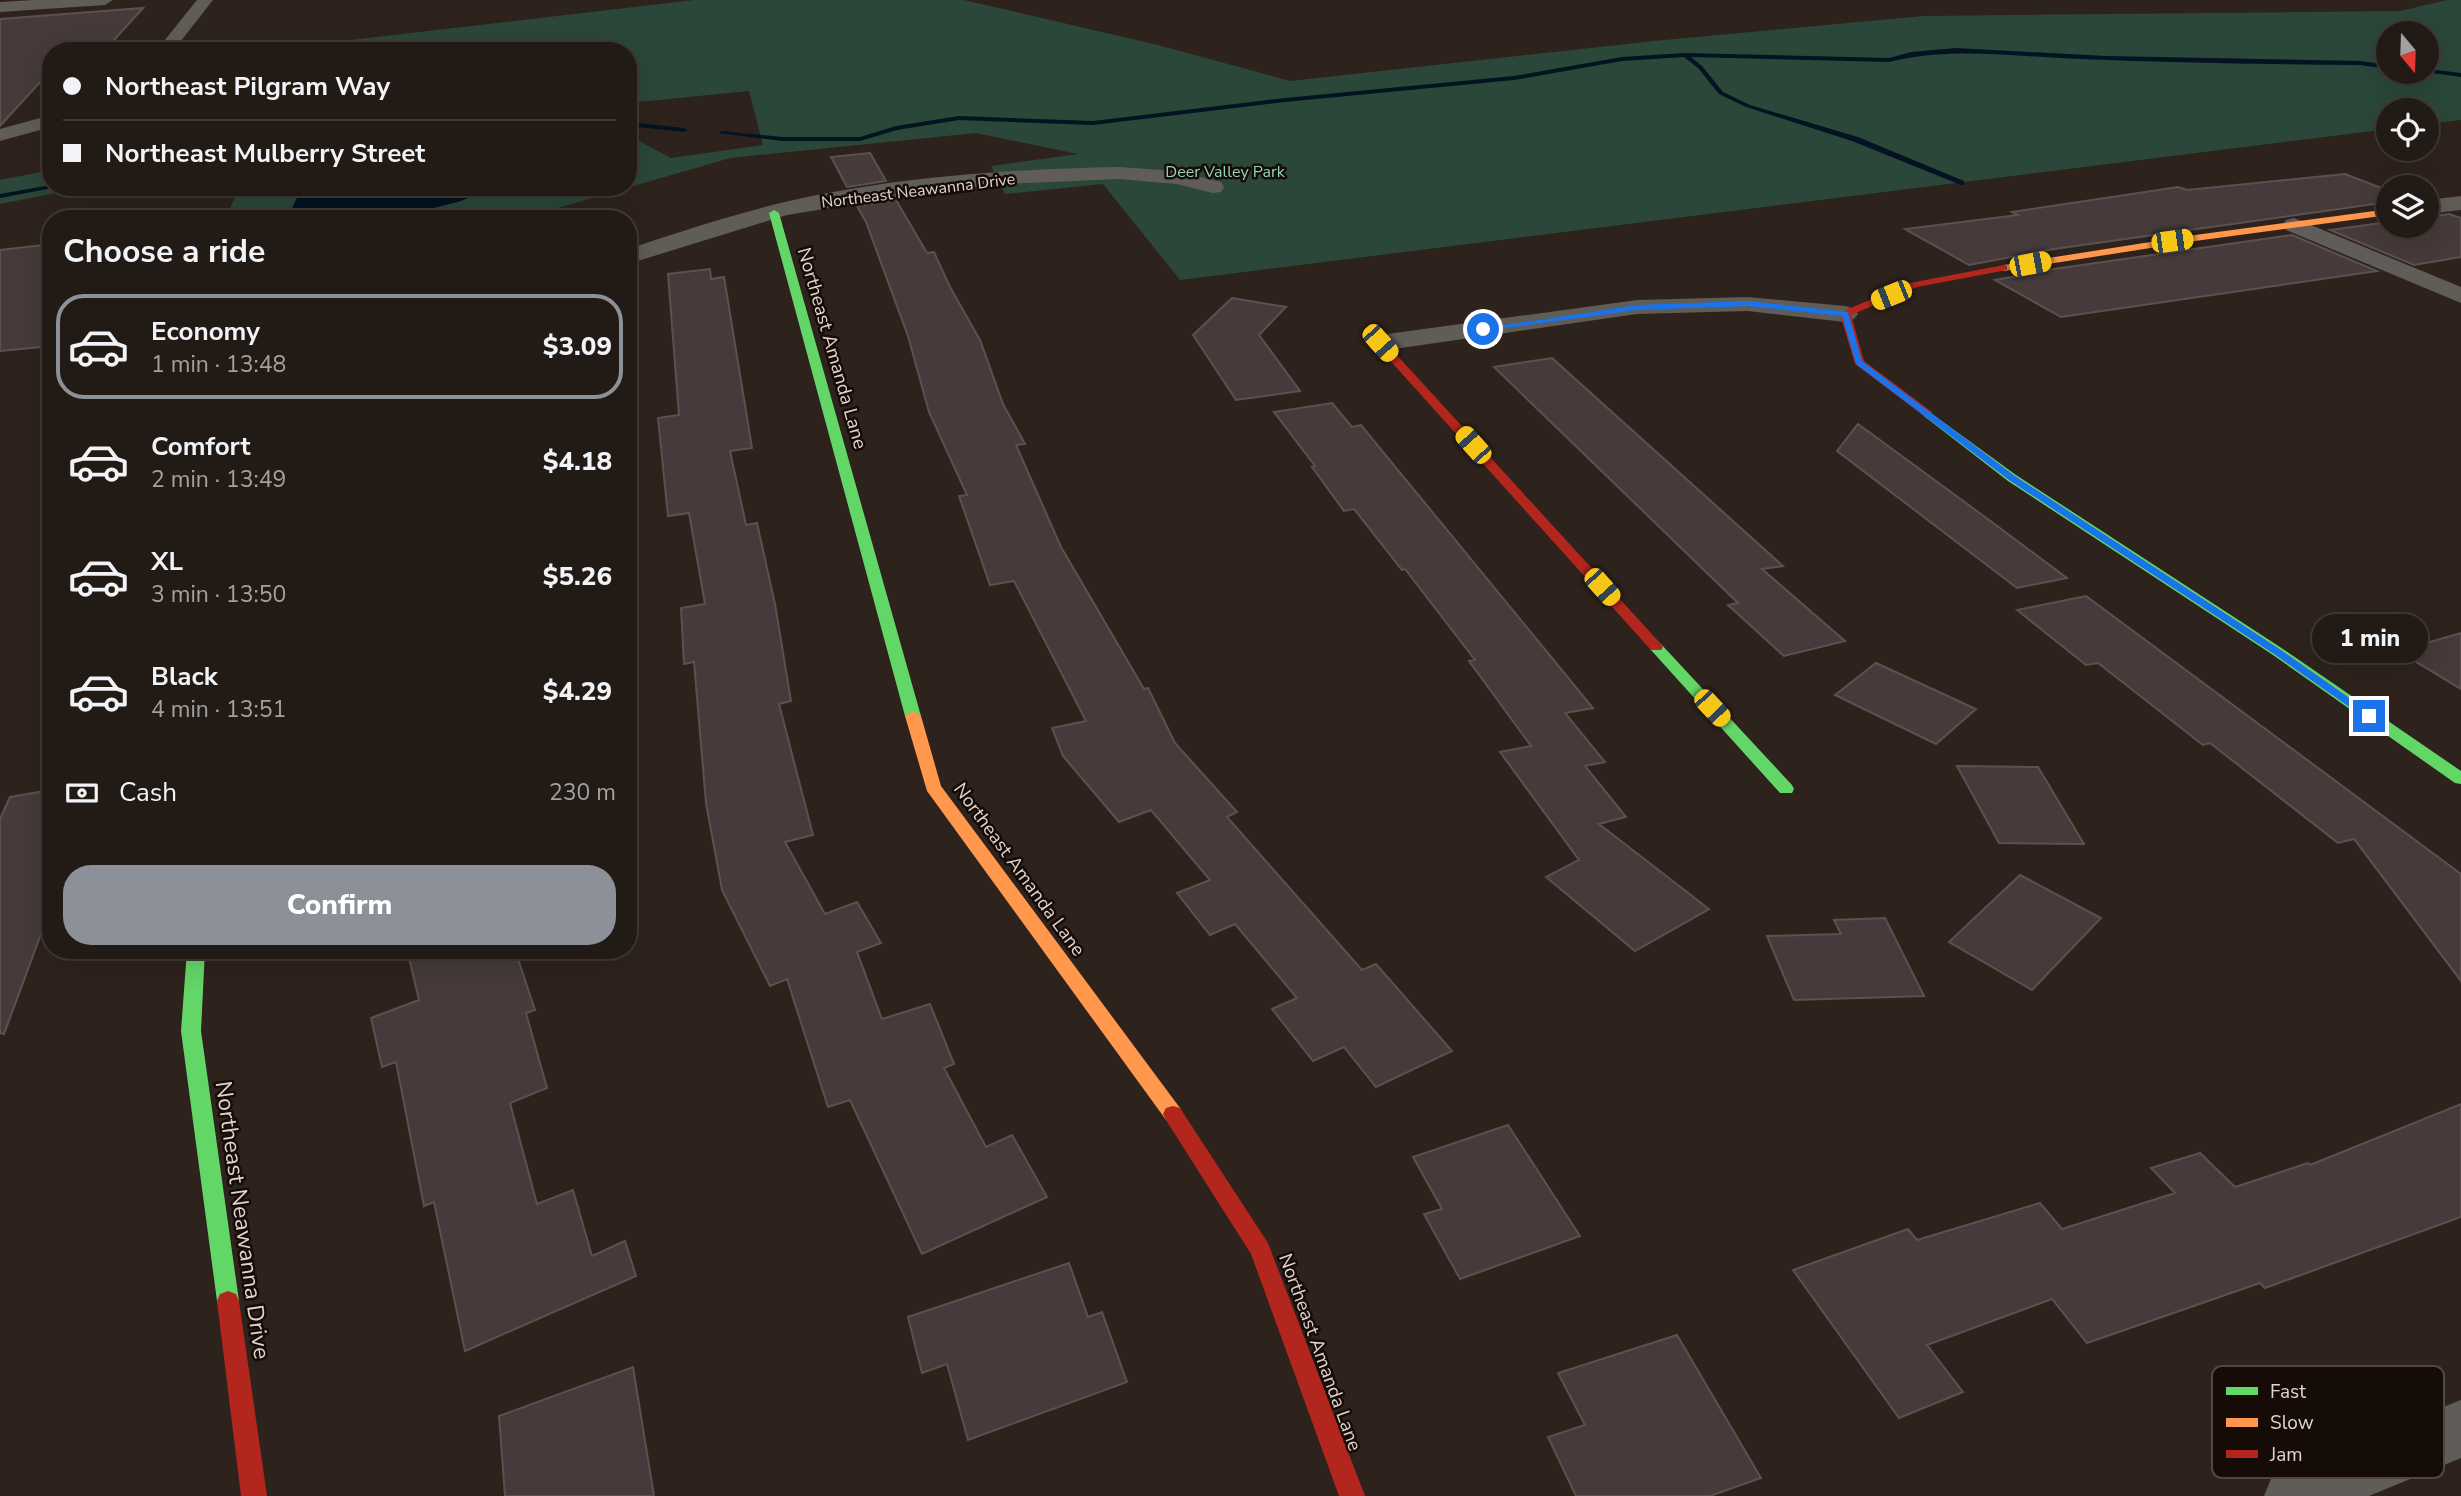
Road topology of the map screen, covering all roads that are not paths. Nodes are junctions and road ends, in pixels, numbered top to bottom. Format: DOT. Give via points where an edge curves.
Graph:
graph roads {
  1 [pos="105,0"];
  2 [pos="205,0"];
  3 [pos="0,7"];
  4 [pos="171,42"];
  5 [pos="42,123"];
  6 [pos="0,135"];
  7 [pos="1213,187"];
  8 [pos="2461,202"];
  9 [pos="2439,205"];
  10 [pos="774,213"];
  11 [pos="2376,214"];
  12 [pos="2294,225"];
  13 [pos="637,254"];
  14 [pos="2461,296"];
  15 [pos="1845,314"];
  16 [pos="1380,343"];
  17 [pos="2461,779"];
  18 [pos="1786,789"];
  19 [pos="195,959"];
  20 [pos="2461,1429"];
  21 [pos="2444,1436"];
  22 [pos="2340,1478"];
  23 [pos="254,1496"];
  24 [pos="1352,1496"];
  25 [pos="2295,1496"];
  1 -- 3 [label="street"];
  2 -- 4 [label="street"];
  5 -- 6 [label="street"];
  7 -- 10 [label="street, Northeast Neawanna Drive" via="1167,174 1023,177 837,198"];
  8 -- 9 [label="street"];
  10 -- 13 [label="street, Northeast Neawanna Drive"];
  10 -- 24 [label="street, Northeast Amanda Lane" via="933,787 1184,1128 1260,1250"];
  11 -- 12 [label="street"];
  12 -- 14 [label="street"];
  12 -- 15 [label="street" via="2054,259 1914,285"];
  15 -- 16 [label="street" via="1748,304 1637,307"];
  15 -- 17 [label="street" via="1859,362 2012,478 2278,652"];
  16 -- 18 [label="street"];
  19 -- 23 [label="street, Northeast Neawanna Drive" via="191,1031"];
  20 -- 21 [label="street"];
  22 -- 25 [label="street"];
}
